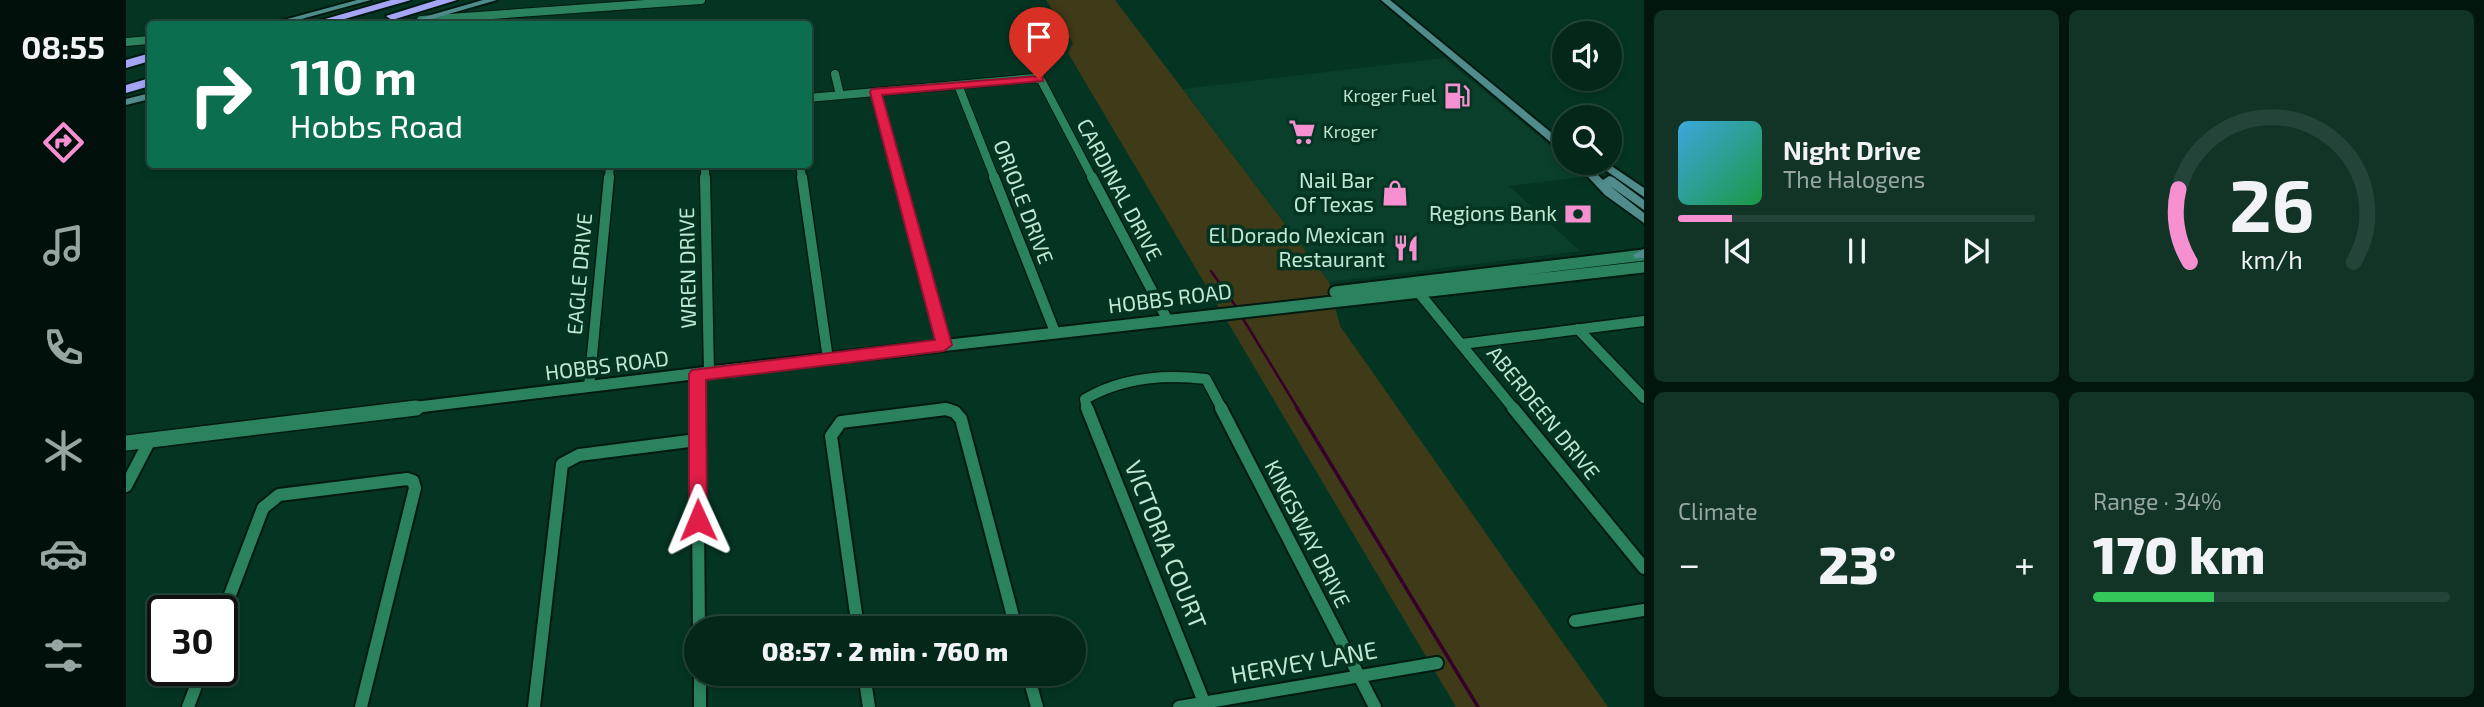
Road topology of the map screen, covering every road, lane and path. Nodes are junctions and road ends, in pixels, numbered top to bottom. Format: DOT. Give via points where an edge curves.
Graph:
graph roads {
  1 [pos="367,0"];
  2 [pos="405,0"];
  3 [pos="451,0"];
  4 [pos="493,0"];
  5 [pos="702,0"];
  6 [pos="1385,0"];
  7 [pos="1401,7"];
  8 [pos="421,20"];
  9 [pos="286,21"];
  10 [pos="325,21"];
  11 [pos="371,21"];
  12 [pos="417,21"];
  13 [pos="147,40"];
  14 [pos="126,42"];
  15 [pos="147,61"];
  16 [pos="147,62"];
  17 [pos="1462,63"];
  18 [pos="126,64"];
  19 [pos="1475,64"];
  20 [pos="835,74"];
  21 [pos="126,75"];
  22 [pos="147,83"];
  23 [pos="958,85"];
  24 [pos="126,89"];
  25 [pos="147,91"];
  26 [pos="876,92"];
  27 [pos="840,95"];
  28 [pos="126,96"];
  29 [pos="147,97"];
  30 [pos="812,98"];
  31 [pos="126,102"];
  32 [pos="1552,127"];
  33 [pos="1552,137"];
  34 [pos="610,168"];
  35 [pos="705,168"];
  36 [pos="801,168"];
  37 [pos="1592,175"];
  38 [pos="1602,175"];
  39 [pos="1618,175"];
  40 [pos="1644,193"];
  41 [pos="1644,206"];
  42 [pos="1644,219"];
  43 [pos="1643,257"];
  44 [pos="1411,283"];
  45 [pos="1420,293"];
  46 [pos="1301,303"];
  47 [pos="1167,319"];
  48 [pos="1644,321"];
  49 [pos="1578,329"];
  50 [pos="1055,332"];
  51 [pos="1462,344"];
  52 [pos="944,345"];
  53 [pos="828,359"];
  54 [pos="703,373"];
  55 [pos="1206,379"];
  56 [pos="589,387"];
  57 [pos="1644,398"];
  58 [pos="150,440"];
  59 [pos="697,440"];
  60 [pos="126,443"];
  61 [pos="126,486"];
  62 [pos="1644,568"];
  63 [pos="230,595"];
  64 [pos="1644,610"];
  65 [pos="699,616"];
  66 [pos="856,616"];
  67 [pos="1013,616"];
  68 [pos="1575,621"];
  69 [pos="1437,663"];
  70 [pos="1359,676"];
  71 [pos="195,686"];
  72 [pos="700,686"];
  73 [pos="866,686"];
  74 [pos="1031,686"];
  75 [pos="1205,705"];
  76 [pos="188,707"];
  77 [pos="361,707"];
  78 [pos="534,707"];
  79 [pos="700,707"];
  80 [pos="869,707"];
  81 [pos="1037,707"];
  82 [pos="1179,707"];
  83 [pos="1375,707"];
  1 -- 9 [label="main road"];
  2 -- 10 [label="highway"];
  3 -- 11 [label="highway"];
  4 -- 8 [label="main road"];
  5 -- 8 [label="street"];
  6 -- 7 [label="main road"];
  7 -- 17 [label="main road"];
  7 -- 19 [label="main road"];
  8 -- 12 [label="main road"];
  13 -- 14 [label="street"];
  15 -- 18 [label="highway"];
  16 -- 21 [label="highway"];
  17 -- 19 [label="main road"];
  17 -- 33 [label="main road"];
  19 -- 32 [label="main road"];
  20 -- 27 [label="street"];
  22 -- 24 [label="highway"];
  23 -- 26 [label="street"];
  23 -- 47 [label="street, CARDINAL DRIVE" via="1039,79"];
  23 -- 50 [label="street, ORIOLE DRIVE"];
  25 -- 28 [label="highway"];
  26 -- 27 [label="street"];
  26 -- 52 [label="street"];
  27 -- 30 [label="street"];
  29 -- 31 [label="main road"];
  34 -- 56 [label="street, EAGLE DRIVE"];
  35 -- 54 [label="street, WREN DRIVE"];
  36 -- 53 [label="street"];
  37 -- 42 [label="main road"];
  38 -- 41 [label="main road"];
  39 -- 40 [label="main road"];
  43 -- 44 [label="street, HOBBS ROAD"];
  43 -- 45 [label="street, HOBBS ROAD"];
  44 -- 45 [label="street, ABERDEEN DRIVE"];
  44 -- 46 [label="street, HOBBS ROAD" via="1326,293"];
  45 -- 46 [label="street, HOBBS ROAD"];
  45 -- 51 [label="street, ABERDEEN DRIVE"];
  46 -- 47 [label="street, HOBBS ROAD"];
  47 -- 50 [label="street, HOBBS ROAD"];
  48 -- 49 [label="street"];
  49 -- 51 [label="street"];
  49 -- 57 [label="street"];
  50 -- 52 [label="street, HOBBS ROAD"];
  51 -- 62 [label="street, ABERDEEN DRIVE"];
  52 -- 53 [label="street, HOBBS ROAD"];
  53 -- 54 [label="street, HOBBS ROAD"];
  54 -- 56 [label="street, HOBBS ROAD"];
  54 -- 59 [label="street, WREN DRIVE"];
  55 -- 70 [label="street, KINGSWAY DRIVE"];
  55 -- 75 [label="street, VICTORIA COURT" via="1188,376 1138,381 1096,391 1085,399"];
  56 -- 58 [label="street, HOBBS ROAD"];
  58 -- 60 [label="street, HOBBS ROAD"];
  58 -- 61 [label="street"];
  59 -- 65 [label="street, WREN DRIVE"];
  59 -- 78 [label="street" via="579,454 562,464"];
  63 -- 77 [label="street" via="269,501 279,495 413,481 415,488"];
  64 -- 68 [label="street"];
  66 -- 67 [label="street" via="831,436 841,422 946,409 961,419"];
  69 -- 70 [label="street, HERVEY LANE"];
  70 -- 75 [label="street, HERVEY LANE"];
  70 -- 83 [label="street, KINGSWAY DRIVE"];
  71 -- 76 [label="street"];
  72 -- 79 [label="street"];
  73 -- 80 [label="street"];
  74 -- 81 [label="street"];
  75 -- 82 [label="street, HERVEY LANE"];
}
